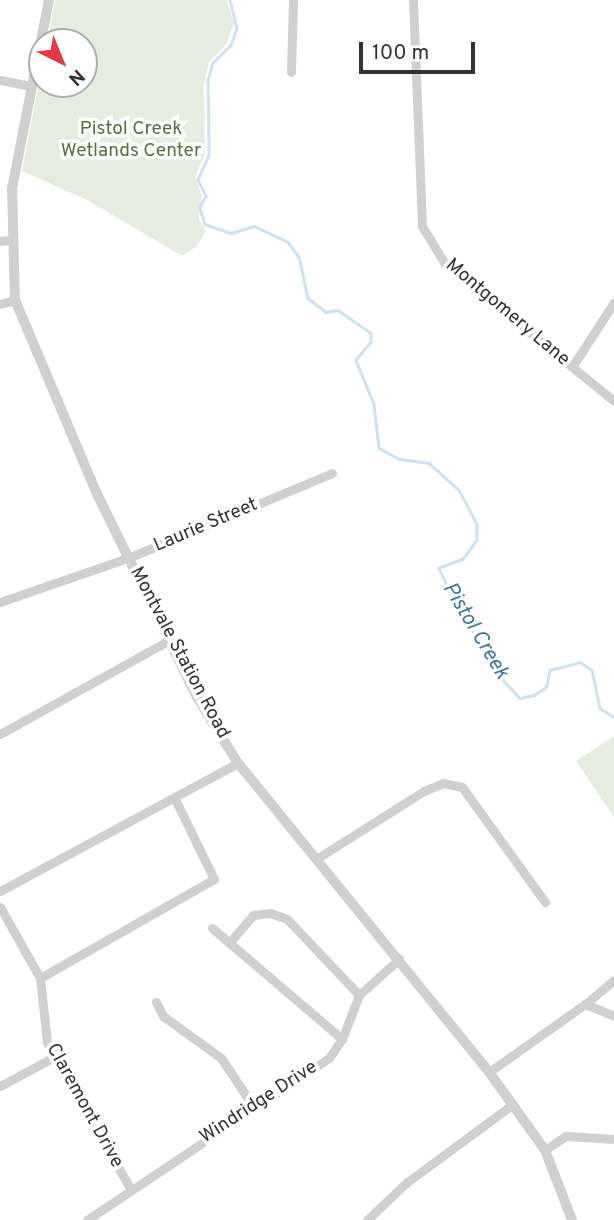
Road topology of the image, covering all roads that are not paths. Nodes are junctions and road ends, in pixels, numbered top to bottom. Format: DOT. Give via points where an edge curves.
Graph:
graph roads {
  1 [pos="49,0"];
  2 [pos="293,0"];
  3 [pos="414,0"];
  4 [pos="43,28"];
  5 [pos="291,72"];
  6 [pos="0,80"];
  7 [pos="28,85"];
  8 [pos="29,98"];
  9 [pos="5,241"];
  10 [pos="15,300"];
  11 [pos="614,302"];
  12 [pos="0,304"];
  13 [pos="572,367"];
  14 [pos="614,401"];
  15 [pos="332,473"];
  16 [pos="128,558"];
  17 [pos="0,602"];
  18 [pos="168,641"];
  19 [pos="0,734"];
  20 [pos="238,763"];
  21 [pos="174,797"];
  22 [pos="316,859"];
  23 [pos="0,891"];
  24 [pos="545,902"];
  25 [pos="0,907"];
  26 [pos="212,928"];
  27 [pos="229,943"];
  28 [pos="399,960"];
  29 [pos="40,978"];
  30 [pos="614,980"];
  31 [pos="359,995"];
  32 [pos="156,1002"];
  33 [pos="585,1004"];
  34 [pos="614,1016"];
  35 [pos="342,1039"];
  36 [pos="55,1056"];
  37 [pos="489,1072"];
  38 [pos="0,1086"];
  39 [pos="513,1104"];
  40 [pos="253,1106"];
  41 [pos="614,1139"];
  42 [pos="545,1150"];
  43 [pos="130,1188"];
  44 [pos="88,1220"];
  45 [pos="367,1220"];
  46 [pos="572,1220"];
  1 -- 4 [label="street, Montvale Station Road"];
  2 -- 5 [label="street"];
  3 -- 13 [label="street, Montgomery Lane" via="422,226 445,264"];
  6 -- 7 [label="street"];
  8 -- 9 [label="street, Montvale Station Road"];
  9 -- 10 [label="street, Montvale Station Road"];
  10 -- 12 [label="street"];
  10 -- 16 [label="street, Montvale Station Road"];
  11 -- 13 [label="street"];
  13 -- 14 [label="street, Montgomery Lane"];
  15 -- 16 [label="street, Laurie Street"];
  16 -- 17 [label="street, Laurie Street"];
  16 -- 18 [label="street, Montvale Station Road"];
  18 -- 19 [label="street"];
  18 -- 20 [label="street, Montvale Station Road"];
  20 -- 21 [label="street"];
  20 -- 22 [label="street, Montvale Station Road"];
  21 -- 23 [label="street"];
  21 -- 29 [label="street" via="214,880"];
  22 -- 24 [label="street" via="424,790 443,783 462,787"];
  22 -- 28 [label="street, Montvale Station Road"];
  25 -- 29 [label="street, Claremont Drive"];
  26 -- 27 [label="street"];
  27 -- 31 [label="street" via="253,915 270,913 287,919"];
  27 -- 35 [label="street"];
  28 -- 31 [label="street, Windridge Drive"];
  28 -- 37 [label="street, Montvale Station Road"];
  29 -- 36 [label="street, Claremont Drive" via="44,1028"];
  30 -- 33 [label="street"];
  31 -- 35 [label="street, Windridge Drive"];
  32 -- 40 [label="street" via="163,1016 221,1058"];
  33 -- 34 [label="street"];
  33 -- 37 [label="street"];
  35 -- 40 [label="street, Windridge Drive" via="317,1067"];
  36 -- 38 [label="street"];
  36 -- 43 [label="street, Claremont Drive"];
  37 -- 39 [label="street, Montvale Station Road"];
  39 -- 42 [label="street, Montvale Station Road"];
  39 -- 45 [label="street" via="406,1183"];
  40 -- 43 [label="street, Windridge Drive"];
  41 -- 42 [label="street" via="566,1136"];
  42 -- 46 [label="street, Montvale Station Road"];
  43 -- 44 [label="street, Windridge Drive"];
}
